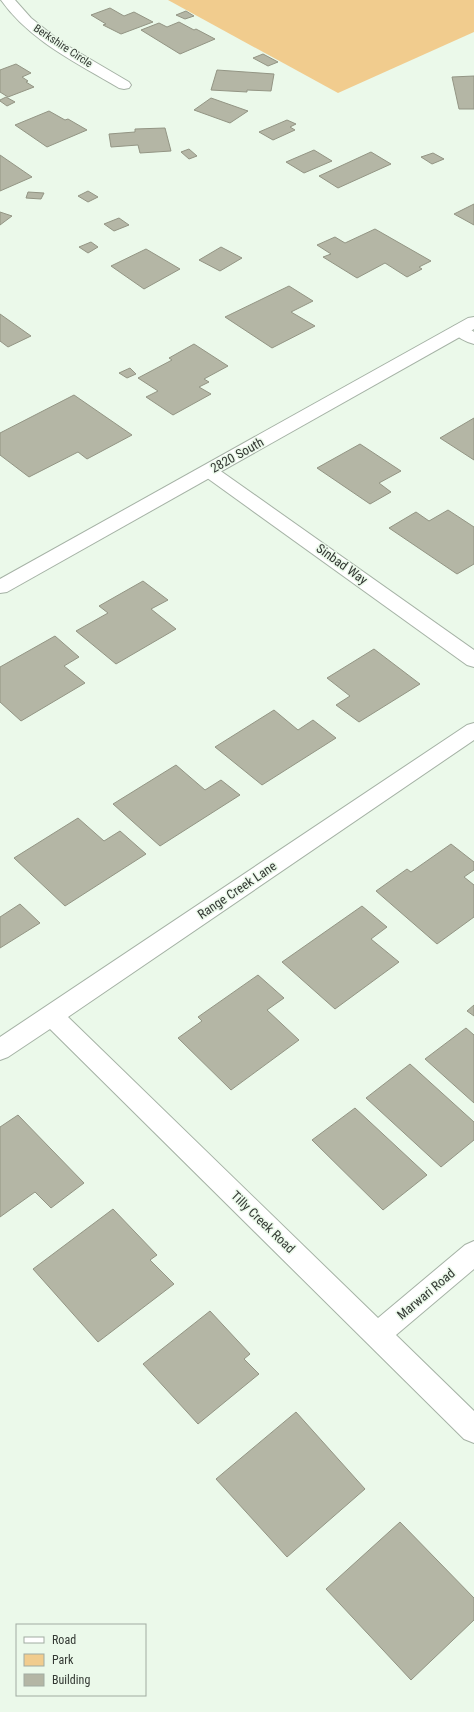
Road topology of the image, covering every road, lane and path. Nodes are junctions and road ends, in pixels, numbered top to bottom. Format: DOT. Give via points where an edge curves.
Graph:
graph roads {
  1 [pos="8,0"];
  2 [pos="0,2"];
  3 [pos="124,85"];
  4 [pos="469,331"];
  5 [pos="209,471"];
  6 [pos="0,587"];
  7 [pos="474,660"];
  8 [pos="474,730"];
  9 [pos="51,1015"];
  10 [pos="0,1050"];
  11 [pos="474,1253"];
  12 [pos="378,1334"];
  13 [pos="474,1430"];
  1 -- 2 [label="street"];
  1 -- 3 [label="street, Berkshire Circle" via="26,21 56,45"];
  4 -- 5 [label="street, 2820 South"];
  5 -- 6 [label="street, 2820 South"];
  5 -- 7 [label="street, Sinbad Way"];
  8 -- 9 [label="street, Range Creek Lane"];
  9 -- 10 [label="street, Range Creek Lane"];
  9 -- 12 [label="street, Tilly Creek Road"];
  11 -- 12 [label="street, Marwari Road"];
  12 -- 13 [label="street, Tilly Creek Road"];
}
